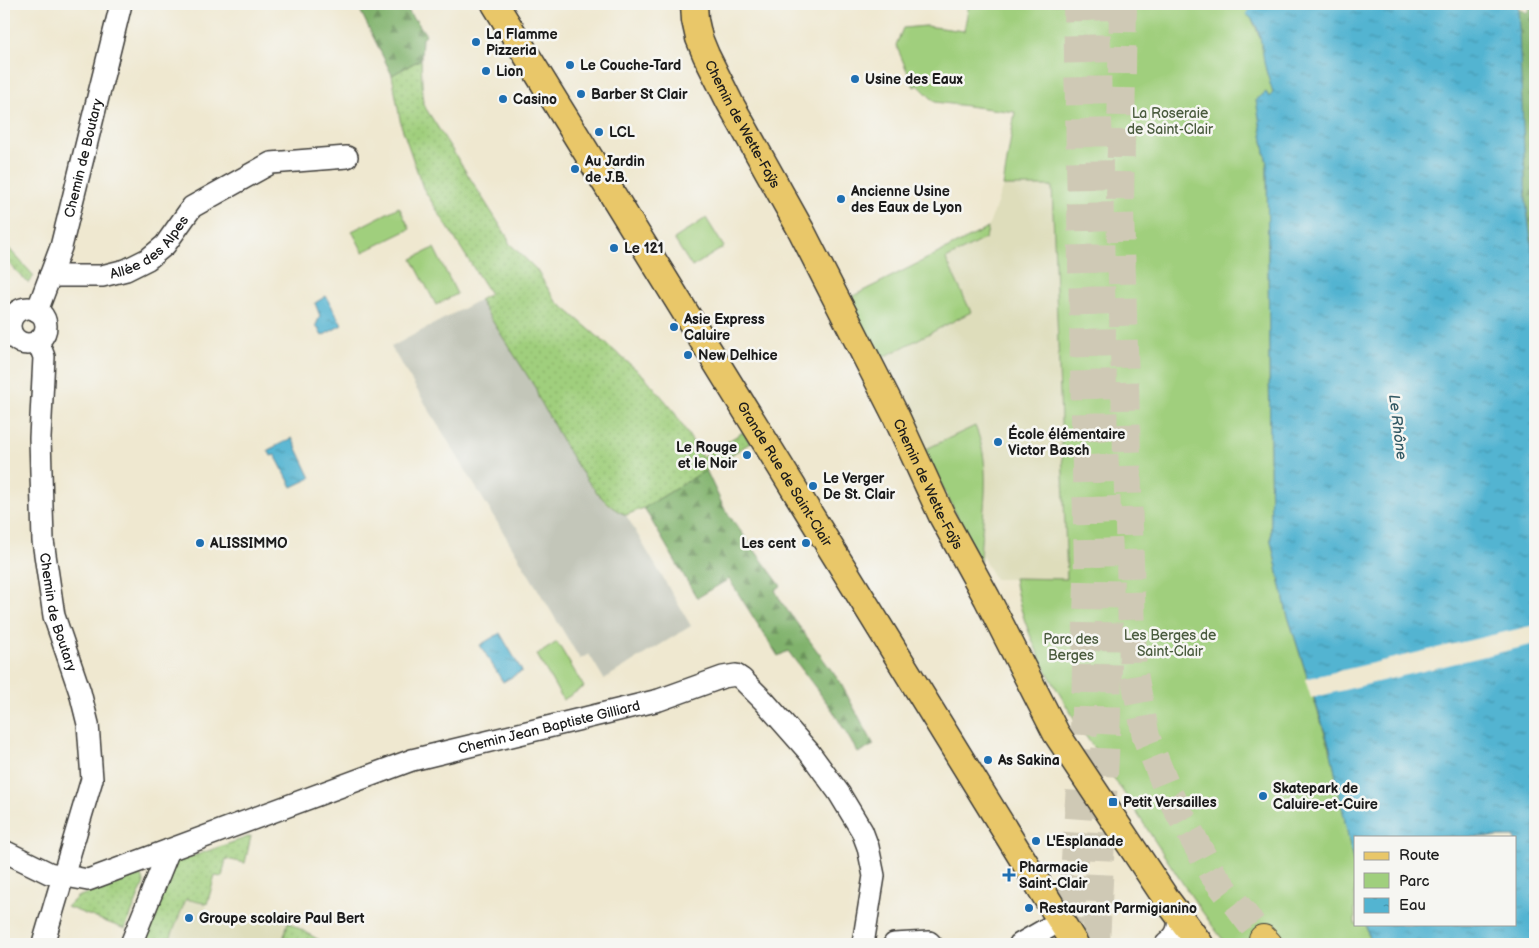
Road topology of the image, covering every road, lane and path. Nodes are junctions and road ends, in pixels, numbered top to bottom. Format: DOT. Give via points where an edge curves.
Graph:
graph roads {
  1 [pos="121,4"];
  2 [pos="495,4"];
  3 [pos="694,4"];
  4 [pos="347,157"];
  5 [pos="50,276"];
  6 [pos="37,311"];
  7 [pos="7,334"];
  8 [pos="38,341"];
  9 [pos="169,850"];
  10 [pos="4,851"];
  11 [pos="63,876"];
  12 [pos="1178,915"];
  13 [pos="1060,921"];
  14 [pos="38,943"];
  15 [pos="131,944"];
  16 [pos="863,944"];
  17 [pos="894,944"];
  18 [pos="931,944"];
  19 [pos="1020,944"];
  20 [pos="1075,944"];
  21 [pos="1166,944"];
  22 [pos="1200,944"];
  1 -- 5 [label="street, Chemin de Boutary" via="61,247"];
  2 -- 13 [label="main road, Grande Rue de Saint-Clair"];
  3 -- 12 [label="main road, Chemin de Wette-Faÿs" via="699,38 714,71 801,230 895,414 942,516 1056,733"];
  4 -- 5 [label="street, Allée des Alpes" via="271,163 192,207 165,245 148,259 126,270 102,276"];
  5 -- 6 [label="street, Chemin de Boutary"];
  6 -- 7 [label="street" via="31,308 18,311"];
  6 -- 8 [label="street" via="43,316 46,329"];
  7 -- 8 [label="street" via="25,344"];
  8 -- 11 [label="street, Chemin de Boutary" via="44,356 40,473 46,570 54,616 88,724 93,762 92,779"];
  9 -- 11 [label="street, Chemin Jean Baptiste Gilliard" via="88,880"];
  9 -- 15 [label="street"];
  9 -- 16 [label="street, Chemin Jean Baptiste Gilliard" via="412,760 659,700 736,675 809,752 862,831 874,876"];
  10 -- 11 [label="street, Chemin Jean Baptiste Gilliard" via="49,873"];
  11 -- 14 [label="street, Chemin de Boutary"];
  12 -- 21 [label="street" via="1180,925 1175,937"];
  12 -- 22 [label="main road, Chemin de Wette-Faÿs"];
  13 -- 19 [label="street"];
  13 -- 20 [label="main road, Grande Rue de Saint-Clair"];
  17 -- 18 [label="street"];
}
